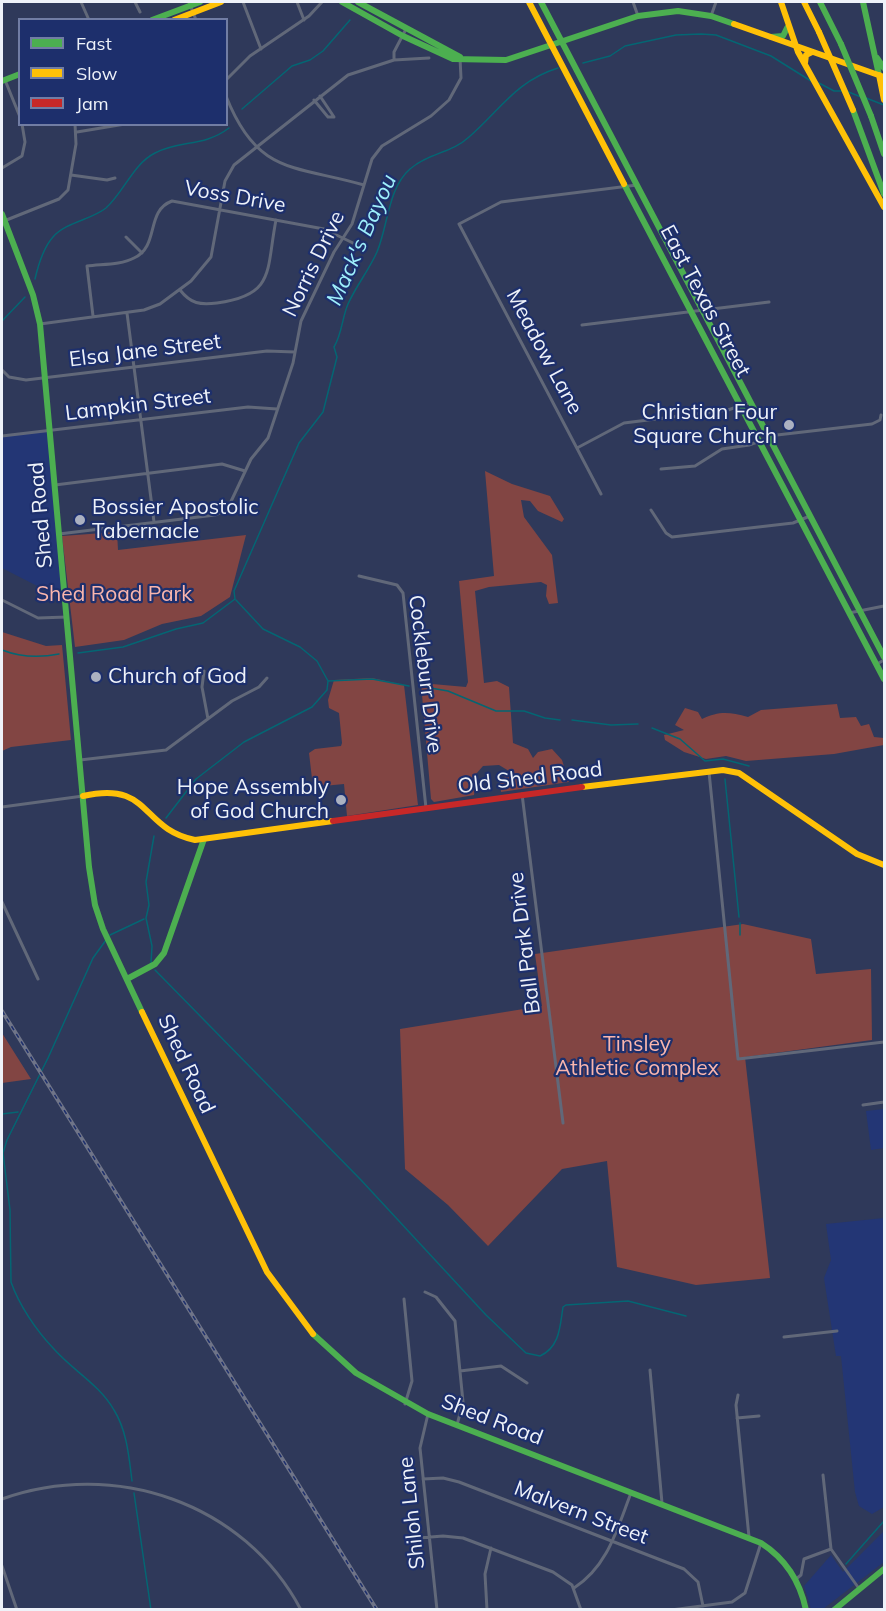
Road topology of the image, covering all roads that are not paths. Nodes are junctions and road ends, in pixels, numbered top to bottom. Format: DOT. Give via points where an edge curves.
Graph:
graph roads {
  1 [pos="81,2"];
  2 [pos="135,2"];
  3 [pos="200,2"];
  4 [pos="221,2"];
  5 [pos="243,2"];
  6 [pos="297,2"];
  7 [pos="322,2"];
  8 [pos="342,2"];
  9 [pos="358,2"];
  10 [pos="529,2"];
  11 [pos="541,2"];
  12 [pos="633,2"];
  13 [pos="716,2"];
  14 [pos="781,2"];
  15 [pos="804,2"];
  16 [pos="820,2"];
  17 [pos="863,2"];
  18 [pos="191,6"];
  19 [pos="140,12"];
  20 [pos="638,16"];
  21 [pos="711,16"];
  22 [pos="87,18"];
  23 [pos="158,18"];
  24 [pos="176,18"];
  25 [pos="304,20"];
  26 [pos="786,21"];
  27 [pos="407,28"];
  28 [pos="403,36"];
  29 [pos="771,37"];
  30 [pos="561,41"];
  31 [pos="552,45"];
  32 [pos="795,46"];
  33 [pos="261,49"];
  34 [pos="812,52"];
  35 [pos="876,56"];
  36 [pos="460,57"];
  37 [pos="429,58"];
  38 [pos="394,60"];
  39 [pos="806,65"];
  40 [pos="885,68"];
  41 [pos="18,75"];
  42 [pos="882,76"];
  43 [pos="228,78"];
  44 [pos="3,80"];
  45 [pos="884,95"];
  46 [pos="320,96"];
  47 [pos="314,100"];
  48 [pos="228,101"];
  49 [pos="18,113"];
  50 [pos="22,126"];
  51 [pos="75,126"];
  52 [pos="113,126"];
  53 [pos="76,132"];
  54 [pos="257,146"];
  55 [pos="885,154"];
  56 [pos="621,155"];
  57 [pos="612,160"];
  58 [pos="2,168"];
  59 [pos="71,175"];
  60 [pos="115,178"];
  61 [pos="364,185"];
  62 [pos="637,185"];
  63 [pos="626,187"];
  64 [pos="885,194"];
  65 [pos="885,207"];
  66 [pos="221,209"];
  67 [pos="3,217"];
  68 [pos="276,220"];
  69 [pos="126,237"];
  70 [pos="344,238"];
  71 [pos="666,242"];
  72 [pos="352,243"];
  73 [pos="658,246"];
  74 [pos="142,254"];
  75 [pos="180,290"];
  76 [pos="769,302"];
  77 [pos="702,310"];
  78 [pos="692,312"];
  79 [pos="127,313"];
  80 [pos="93,317"];
  81 [pos="40,324"];
  82 [pos="582,325"];
  83 [pos="295,352"];
  84 [pos="732,366"];
  85 [pos="134,367"];
  86 [pos="2,370"];
  87 [pos="723,372"];
  88 [pos="45,378"];
  89 [pos="751,402"];
  90 [pos="741,407"];
  91 [pos="277,409"];
  92 [pos="881,415"];
  93 [pos="141,420"];
  94 [pos="50,431"];
  95 [pos="2,436"];
  96 [pos="769,437"];
  97 [pos="759,441"];
  98 [pos="577,448"];
  99 [pos="662,469"];
  100 [pos="245,471"];
  101 [pos="148,473"];
  102 [pos="55,485"];
  103 [pos="601,494"];
  104 [pos="651,510"];
  105 [pos="810,516"];
  106 [pos="801,520"];
  107 [pos="154,522"];
  108 [pos="59,534"];
  109 [pos="841,574"];
  110 [pos="359,576"];
  111 [pos="832,579"];
  112 [pos="2,600"];
  113 [pos="885,606"];
  114 [pos="859,609"];
  115 [pos="849,613"];
  116 [pos="67,617"];
  117 [pos="885,658"];
  118 [pos="877,664"];
  119 [pos="204,671"];
  120 [pos="267,678"];
  121 [pos="885,679"];
  122 [pos="208,719"];
  123 [pos="80,760"];
  124 [pos="709,770"];
  125 [pos="522,794"];
  126 [pos="82,795"];
  127 [pos="2,807"];
  128 [pos="426,808"];
  129 [pos="204,839"];
  130 [pos="885,865"];
  131 [pos="2,902"];
  132 [pos="38,979"];
  133 [pos="127,979"];
  134 [pos="885,1042"];
  135 [pos="885,1102"];
  136 [pos="863,1105"];
  137 [pos="563,1123"];
  138 [pos="425,1292"];
  139 [pos="404,1299"];
  140 [pos="837,1331"];
  141 [pos="784,1336"];
  142 [pos="650,1370"];
  143 [pos="460,1371"];
  144 [pos="527,1383"];
  145 [pos="738,1395"];
  146 [pos="405,1404"];
  147 [pos="428,1414"];
  148 [pos="759,1416"];
  149 [pos="737,1418"];
  150 [pos="458,1425"];
  151 [pos="823,1475"];
  152 [pos="423,1479"];
  153 [pos="631,1491"];
  154 [pos="2,1499"];
  155 [pos="662,1503"];
  156 [pos="429,1537"];
  157 [pos="750,1537"];
  158 [pos="407,1539"];
  159 [pos="612,1541"];
  160 [pos="761,1543"];
  161 [pos="491,1548"];
  162 [pos="831,1549"];
  163 [pos="2,1566"];
  164 [pos="885,1569"];
  165 [pos="796,1578"];
  166 [pos="574,1588"];
  167 [pos="860,1590"];
  168 [pos="703,1606"];
  169 [pos="17,1610"];
  170 [pos="301,1610"];
  171 [pos="437,1610"];
  172 [pos="487,1610"];
  173 [pos="581,1610"];
  174 [pos="671,1610"];
  175 [pos="806,1610"];
  176 [pos="834,1610"];
  1 -- 22 [label="street"];
  2 -- 19 [label="street"];
  3 -- 18 [label="main road"];
  4 -- 18 [label="main road"];
  5 -- 33 [label="street"];
  6 -- 25 [label="street"];
  7 -- 25 [label="street"];
  8 -- 28 [label="main road"];
  9 -- 27 [label="main road"];
  10 -- 31 [label="main road, East Texas Street"];
  11 -- 30 [label="main road, East Texas Street"];
  12 -- 20 [label="street"];
  13 -- 21 [label="street"];
  14 -- 26 [label="main road"];
  15 -- 64 [label="main road, bridge" via="853,110"];
  16 -- 55 [label="main road, bridge"];
  17 -- 35 [label="main road"];
  18 -- 23 [label="main road"];
  18 -- 24 [label="main road"];
  20 -- 21 [label="main road" via="675,11"];
  20 -- 30 [label="main road"];
  21 -- 29 [label="main road"];
  25 -- 33 [label="street"];
  26 -- 29 [label="main road" via="785,34"];
  26 -- 32 [label="main road"];
  27 -- 28 [label="street"];
  27 -- 36 [label="main road"];
  28 -- 36 [label="main road" via="444,56"];
  28 -- 38 [label="street"];
  29 -- 32 [label="main road"];
  30 -- 31 [label="main road"];
  30 -- 56 [label="main road, East Texas Street"];
  31 -- 36 [label="main road" via="498,61"];
  31 -- 57 [label="main road, East Texas Street"];
  32 -- 34 [label="main road"];
  32 -- 39 [label="main road"];
  33 -- 43 [label="street"];
  34 -- 39 [label="main road" via="806,55"];
  34 -- 42 [label="main road"];
  35 -- 40 [label="main road"];
  35 -- 42 [label="main road"];
  36 -- 61 [label="street, Norris Drive" via="461,78 449,100 431,116 381,146 372,159"];
  37 -- 38 [label="street"];
  38 -- 46 [label="street" via="354,72"];
  39 -- 65 [label="main road"];
  41 -- 44 [label="main road"];
  42 -- 45 [label="main road"];
  44 -- 49 [label="street"];
  46 -- 47 [label="street"];
  46 -- 47 [label="street" via="334,117 328,117"];
  47 -- 54 [label="street"];
  48 -- 54 [label="street" via="236,120"];
  50 -- 58 [label="street" via="22,156"];
  51 -- 53 [label="street"];
  52 -- 53 [label="street"];
  53 -- 59 [label="street"];
  54 -- 61 [label="street" via="271,160 285,166"];
  54 -- 66 [label="street" via="229,172"];
  56 -- 57 [label="street"];
  56 -- 62 [label="main road, East Texas Street"];
  57 -- 63 [label="main road, East Texas Street"];
  59 -- 60 [label="street"];
  59 -- 67 [label="street" via="68,190 59,199"];
  61 -- 70 [label="street, Norris Drive"];
  62 -- 63 [label="street"];
  62 -- 71 [label="main road, East Texas Street"];
  63 -- 73 [label="main road, East Texas Street"];
  63 -- 98 [label="street, Meadow Lane" via="501,202 459,224"];
  66 -- 68 [label="street, Voss Drive"];
  66 -- 74 [label="street, Voss Drive" via="181,202 164,205 157,212 149,244"];
  66 -- 75 [label="street" via="208,264"];
  67 -- 81 [label="main road, Shed Road"];
  68 -- 70 [label="street, Voss Drive" via="324,229"];
  68 -- 75 [label="street" via="265,279 257,291 238,300 204,305 190,301"];
  69 -- 74 [label="street"];
  70 -- 72 [label="street, Voss Drive"];
  70 -- 83 [label="street, Norris Drive" via="300,321"];
  71 -- 73 [label="street"];
  71 -- 77 [label="main road, East Texas Street"];
  73 -- 78 [label="main road, East Texas Street"];
  74 -- 80 [label="street" via="128,261 87,266"];
  75 -- 79 [label="street" via="152,308"];
  76 -- 77 [label="street"];
  77 -- 78 [label="street"];
  77 -- 84 [label="main road, East Texas Street"];
  78 -- 82 [label="street"];
  78 -- 87 [label="main road, East Texas Street"];
  79 -- 80 [label="street"];
  79 -- 85 [label="street"];
  80 -- 81 [label="street"];
  81 -- 88 [label="main road, Shed Road"];
  83 -- 85 [label="street, Elsa Jane Street" via="267,351"];
  83 -- 91 [label="street, Norris Drive"];
  84 -- 87 [label="street"];
  84 -- 89 [label="main road, East Texas Street"];
  85 -- 88 [label="street, Elsa Jane Street"];
  85 -- 93 [label="street"];
  86 -- 88 [label="street, Elsa Jane Street" via="20,380"];
  87 -- 90 [label="main road, East Texas Street"];
  88 -- 94 [label="main road, Shed Road"];
  89 -- 90 [label="street"];
  89 -- 96 [label="main road, East Texas Street"];
  90 -- 97 [label="main road, East Texas Street"];
  90 -- 98 [label="street" via="624,423"];
  91 -- 93 [label="street, Lampkin Street" via="257,406"];
  91 -- 100 [label="street, Norris Drive" via="268,438"];
  92 -- 96 [label="street" via="872,424"];
  93 -- 94 [label="street, Lampkin Street"];
  93 -- 101 [label="street"];
  94 -- 95 [label="street, Lampkin Street"];
  94 -- 102 [label="main road, Shed Road"];
  96 -- 97 [label="street"];
  96 -- 105 [label="main road, East Texas Street"];
  97 -- 99 [label="street" via="717,450 695,466"];
  97 -- 106 [label="main road, East Texas Street"];
  98 -- 103 [label="street, Meadow Lane"];
  100 -- 101 [label="street" via="222,464"];
  100 -- 107 [label="street, Norris Drive" via="230,505 222,513"];
  101 -- 102 [label="street"];
  101 -- 107 [label="street"];
  102 -- 108 [label="main road, Shed Road"];
  104 -- 106 [label="street" via="672,537"];
  105 -- 106 [label="street"];
  105 -- 109 [label="main road, East Texas Street"];
  106 -- 111 [label="main road, East Texas Street"];
  107 -- 108 [label="street"];
  108 -- 116 [label="main road, Shed Road"];
  109 -- 111 [label="street"];
  109 -- 114 [label="main road, East Texas Street"];
  110 -- 128 [label="street, Cockleburr Drive" via="397,585 403,593"];
  111 -- 115 [label="main road, East Texas Street"];
  112 -- 116 [label="street" via="38,618"];
  113 -- 114 [label="street"];
  114 -- 115 [label="street"];
  114 -- 117 [label="main road, East Texas Street"];
  115 -- 118 [label="main road, East Texas Street"];
  116 -- 123 [label="main road, Shed Road"];
  117 -- 118 [label="street"];
  118 -- 121 [label="main road, East Texas Street"];
  119 -- 122 [label="street" via="202,687"];
  120 -- 122 [label="street"];
  122 -- 123 [label="street" via="166,750"];
  123 -- 126 [label="main road, Shed Road"];
  124 -- 125 [label="main road, Old Shed Road"];
  124 -- 130 [label="main road, Old Shed Road" via="739,773 857,854"];
  124 -- 134 [label="street" via="738,1059"];
  125 -- 128 [label="main road, Old Shed Road"];
  125 -- 137 [label="street, Ball Park Drive"];
  126 -- 127 [label="street"];
  126 -- 129 [label="main road, Old Shed Road" via="110,791 130,795 173,835"];
  126 -- 133 [label="main road, Shed Road" via="95,905"];
  128 -- 129 [label="main road, Old Shed Road"];
  129 -- 133 [label="main road" via="164,953 150,967"];
  131 -- 132 [label="street"];
  133 -- 146 [label="main road, Shed Road" via="279,1294 334,1357"];
  135 -- 136 [label="street"];
  138 -- 143 [label="street" via="436,1297 454,1318"];
  139 -- 146 [label="street" via="412,1381"];
  140 -- 141 [label="street"];
  142 -- 155 [label="street"];
  143 -- 144 [label="street" via="501,1366"];
  143 -- 150 [label="street" via="463,1408"];
  145 -- 149 [label="street"];
  146 -- 147 [label="main road, Shed Road"];
  147 -- 150 [label="main road, Shed Road"];
  147 -- 152 [label="street, Shiloh Lane" via="420,1439"];
  148 -- 149 [label="street"];
  149 -- 157 [label="street"];
  150 -- 153 [label="main road, Shed Road"];
  151 -- 162 [label="street"];
  152 -- 156 [label="street, Shiloh Lane"];
  152 -- 159 [label="street, Malvern Street" via="456,1481"];
  153 -- 155 [label="main road, Shed Road"];
  153 -- 159 [label="street"];
  154 -- 170 [label="street" via="49,1487 90,1483 132,1487 166,1496 214,1518 250,1545 277,1573"];
  155 -- 157 [label="main road, Shed Road"];
  156 -- 158 [label="street"];
  156 -- 161 [label="street" via="460,1537"];
  156 -- 171 [label="street, Shiloh Lane"];
  157 -- 160 [label="main road, Shed Road"];
  159 -- 166 [label="street" via="599,1567"];
  159 -- 168 [label="street, Malvern Street" via="688,1570 700,1585"];
  160 -- 165 [label="main road, Shed Road" via="784,1561"];
  160 -- 168 [label="street" via="744,1595 732,1602"];
  161 -- 166 [label="street" via="556,1573"];
  161 -- 172 [label="street" via="484,1578"];
  162 -- 165 [label="street" via="804,1559 801,1575"];
  162 -- 167 [label="street"];
  163 -- 169 [label="street"];
  164 -- 167 [label="main road"];
  165 -- 175 [label="main road, Shed Road"];
  166 -- 173 [label="street"];
  167 -- 176 [label="main road"];
  168 -- 174 [label="street"];
}
